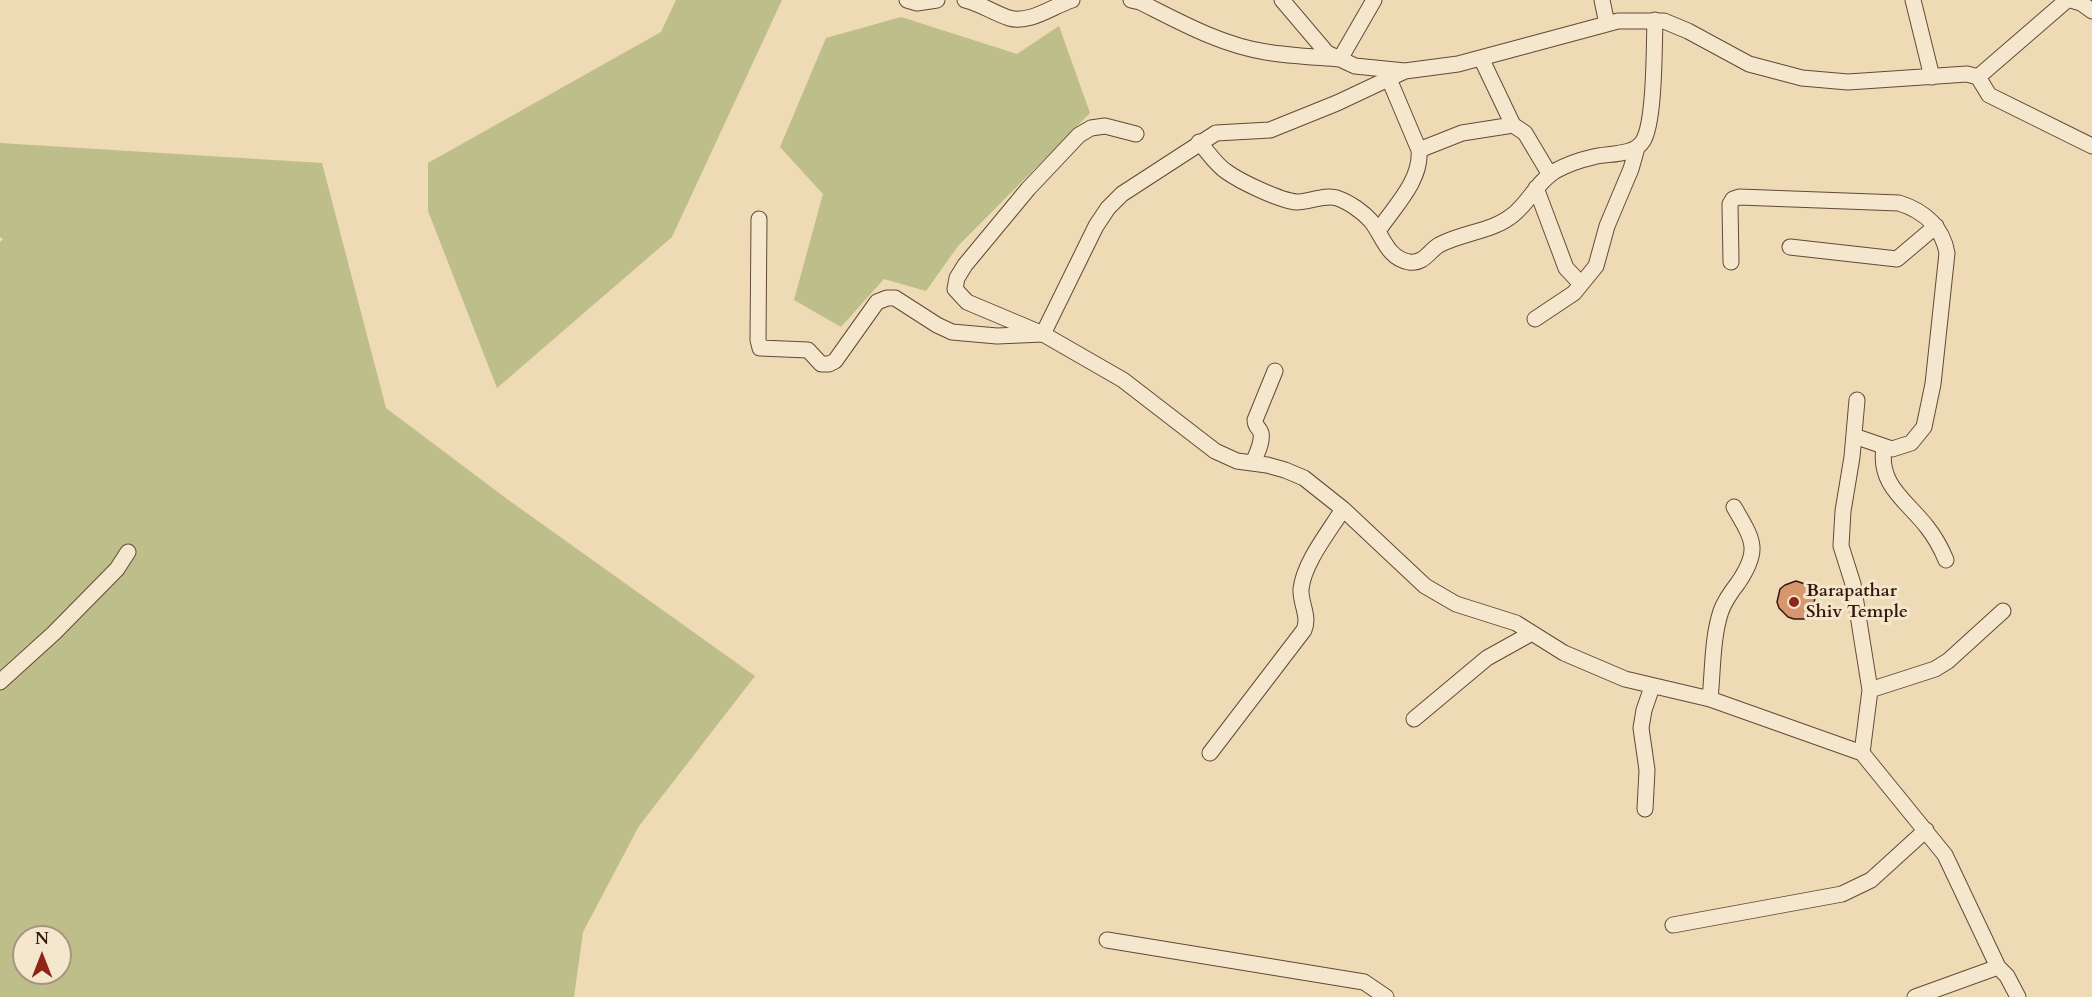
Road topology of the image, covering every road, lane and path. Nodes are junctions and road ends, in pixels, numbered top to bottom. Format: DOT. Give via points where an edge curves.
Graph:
graph roads {
  1 [pos="907,0"];
  2 [pos="937,0"];
  3 [pos="965,0"];
  4 [pos="1072,0"];
  5 [pos="1131,0"];
  6 [pos="1282,0"];
  7 [pos="1374,0"];
  8 [pos="1602,0"];
  9 [pos="1913,0"];
  10 [pos="2069,0"];
  11 [pos="2092,11"];
  12 [pos="1655,20"];
  13 [pos="1607,24"];
  14 [pos="1481,58"];
  15 [pos="1340,59"];
  16 [pos="1404,71"];
  17 [pos="1932,77"];
  18 [pos="1978,77"];
  19 [pos="1389,79"];
  20 [pos="1514,125"];
  21 [pos="1136,134"];
  22 [pos="1199,142"];
  23 [pos="2092,146"];
  24 [pos="1637,148"];
  25 [pos="1419,150"];
  26 [pos="1550,175"];
  27 [pos="1536,188"];
  28 [pos="759,219"];
  29 [pos="1936,226"];
  30 [pos="1378,231"];
  31 [pos="1790,247"];
  32 [pos="1731,262"];
  33 [pos="1581,284"];
  34 [pos="1535,320"];
  35 [pos="1043,334"];
  36 [pos="1275,371"];
  37 [pos="1857,400"];
  38 [pos="1854,436"];
  39 [pos="1884,448"];
  40 [pos="1253,463"];
  41 [pos="1734,507"];
  42 [pos="1343,509"];
  43 [pos="128,552"];
  44 [pos="1946,560"];
  45 [pos="2003,611"];
  46 [pos="1532,633"];
  47 [pos="0,682"];
  48 [pos="1652,687"];
  49 [pos="1870,690"];
  50 [pos="1710,699"];
  51 [pos="1414,718"];
  52 [pos="1210,753"];
  53 [pos="1862,753"];
  54 [pos="1645,808"];
  55 [pos="1926,830"];
  56 [pos="1673,925"];
  57 [pos="1107,940"];
  58 [pos="1998,967"];
  59 [pos="1386,997"];
  60 [pos="1915,997"];
  61 [pos="2018,997"];
  1 -- 2 [label="street"];
  3 -- 4 [label="street" via="1021,19"];
  5 -- 15 [label="street" via="1235,44 1265,52"];
  6 -- 15 [label="street" via="1327,53"];
  7 -- 15 [label="street"];
  8 -- 13 [label="street"];
  9 -- 17 [label="street"];
  10 -- 11 [label="street"];
  10 -- 18 [label="street"];
  12 -- 13 [label="street"];
  12 -- 17 [label="street" via="1688,31 1749,64 1776,73 1848,82"];
  12 -- 24 [label="street" via="1651,105 1645,138"];
  13 -- 14 [label="street"];
  14 -- 16 [label="street"];
  14 -- 20 [label="street"];
  15 -- 16 [label="street" via="1355,66"];
  16 -- 19 [label="street"];
  17 -- 18 [label="street"];
  18 -- 23 [label="street" via="1989,95"];
  19 -- 22 [label="street" via="1270,130 1216,133"];
  19 -- 25 [label="street"];
  20 -- 25 [label="street" via="1462,133"];
  20 -- 26 [label="street" via="1525,133"];
  21 -- 35 [label="street" via="1105,126 1078,135 1028,189 957,278 955,289 967,302"];
  22 -- 30 [label="street" via="1227,172 1283,200 1301,202 1335,197 1364,213"];
  22 -- 35 [label="street" via="1122,194 1108,208"];
  24 -- 26 [label="street" via="1577,161"];
  24 -- 33 [label="street" via="1596,266"];
  25 -- 30 [label="street" via="1419,168 1414,179"];
  26 -- 27 [label="street"];
  27 -- 30 [label="street" via="1508,219 1442,244 1418,262 1395,257"];
  27 -- 33 [label="street" via="1566,268"];
  28 -- 35 [label="street" via="760,348 808,350 821,364 829,364 877,302 887,298 896,298 952,332 997,336"];
  29 -- 31 [label="street" via="1897,259"];
  29 -- 32 [label="street" via="1914,207 1899,203 1739,197 1730,204"];
  29 -- 39 [label="street" via="1947,253 1935,372 1924,427 1905,446"];
  33 -- 34 [label="street"];
  35 -- 40 [label="street" via="1123,380 1215,451"];
  36 -- 40 [label="street" via="1255,420 1261,439"];
  37 -- 38 [label="street"];
  38 -- 39 [label="street"];
  38 -- 49 [label="street" via="1841,546 1853,584"];
  39 -- 44 [label="street" via="1882,460 1887,479 1928,527"];
  40 -- 42 [label="street" via="1304,478"];
  41 -- 50 [label="street" via="1747,530 1753,553 1721,612"];
  42 -- 46 [label="street" via="1425,586 1456,604 1516,623"];
  42 -- 52 [label="street" via="1307,567 1301,590 1307,617 1304,630"];
  43 -- 47 [label="street" via="117,569 54,633"];
  45 -- 49 [label="street" via="1935,669"];
  46 -- 48 [label="street" via="1597,669"];
  46 -- 51 [label="street" via="1487,658"];
  48 -- 50 [label="street"];
  48 -- 54 [label="street" via="1641,728 1647,770"];
  49 -- 53 [label="street"];
  50 -- 53 [label="street"];
  53 -- 55 [label="street"];
  55 -- 56 [label="street" via="1871,880 1842,894"];
  55 -- 58 [label="street" via="1945,855"];
  57 -- 59 [label="street" via="1364,982"];
  58 -- 60 [label="street"];
  58 -- 61 [label="street"];
}
